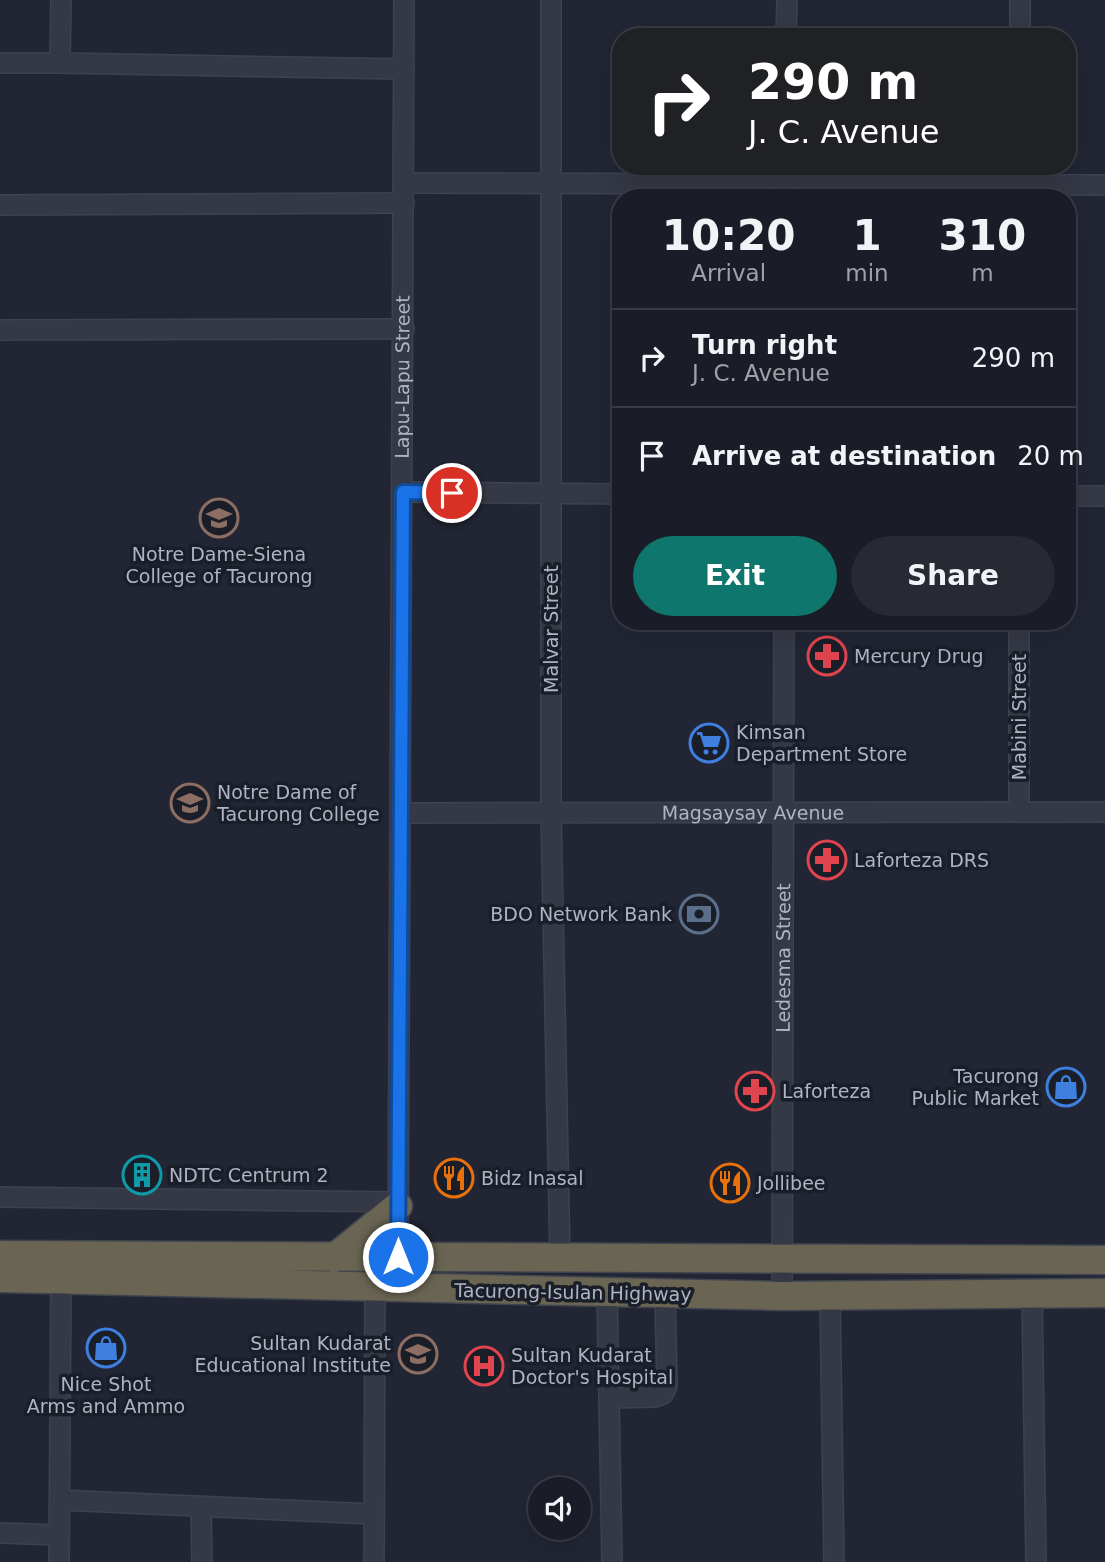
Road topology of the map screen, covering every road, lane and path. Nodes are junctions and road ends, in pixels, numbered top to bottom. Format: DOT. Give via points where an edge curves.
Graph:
graph roads {
  1 [pos="61,0"];
  2 [pos="404,0"];
  3 [pos="551,0"];
  4 [pos="787,0"];
  5 [pos="1020,0"];
  6 [pos="786,28"];
  7 [pos="1020,28"];
  8 [pos="0,63"];
  9 [pos="60,63"];
  10 [pos="404,69"];
  11 [pos="404,183"];
  12 [pos="552,183"];
  13 [pos="785,183"];
  14 [pos="1020,183"];
  15 [pos="1105,185"];
  16 [pos="404,203"];
  17 [pos="0,205"];
  18 [pos="404,329"];
  19 [pos="0,330"];
  20 [pos="403,492"];
  21 [pos="551,493"];
  22 [pos="612,494"];
  23 [pos="1076,496"];
  24 [pos="1105,496"];
  25 [pos="784,630"];
  26 [pos="1020,630"];
  27 [pos="1019,812"];
  28 [pos="1105,812"];
  29 [pos="401,813"];
  30 [pos="551,813"];
  31 [pos="783,813"];
  32 [pos="0,1197"];
  33 [pos="398,1204"];
  34 [pos="0,1255"];
  35 [pos="398,1257"];
  36 [pos="334,1258"];
  37 [pos="560,1258"];
  38 [pos="782,1259"];
  39 [pos="1105,1260"];
  40 [pos="0,1278"];
  41 [pos="61,1279"];
  42 [pos="375,1288"];
  43 [pos="607,1292"];
  44 [pos="1032,1293"];
  45 [pos="1105,1293"];
  46 [pos="665,1294"];
  47 [pos="782,1296"];
  48 [pos="830,1296"];
  49 [pos="609,1398"];
  50 [pos="60,1500"];
  51 [pos="201,1507"];
  52 [pos="373,1514"];
  53 [pos="0,1533"];
  54 [pos="59,1535"];
  55 [pos="59,1562"];
  56 [pos="202,1562"];
  57 [pos="374,1562"];
  58 [pos="612,1562"];
  59 [pos="834,1562"];
  60 [pos="1036,1562"];
  1 -- 9 [label="street"];
  2 -- 10 [label="street, Lapu-Lapu Street"];
  3 -- 12 [label="street, Malvar Street"];
  4 -- 6 [label="street"];
  5 -- 7 [label="street"];
  8 -- 9 [label="street"];
  9 -- 10 [label="street"];
  10 -- 11 [label="street, Lapu-Lapu Street"];
  11 -- 12 [label="street"];
  11 -- 16 [label="street, Lapu-Lapu Street"];
  12 -- 13 [label="street"];
  12 -- 21 [label="street, Malvar Street"];
  13 -- 14 [label="street"];
  14 -- 15 [label="street"];
  16 -- 17 [label="street"];
  16 -- 18 [label="street, Lapu-Lapu Street"];
  18 -- 19 [label="street"];
  18 -- 20 [label="street, Lapu-Lapu Street"];
  20 -- 21 [label="street"];
  20 -- 29 [label="street, Lapu-Lapu Street"];
  21 -- 22 [label="street"];
  21 -- 30 [label="street, Malvar Street"];
  23 -- 24 [label="street"];
  25 -- 31 [label="street, Ledesma Street"];
  26 -- 27 [label="street, Mabini Street"];
  27 -- 28 [label="street, Magsaysay Avenue"];
  27 -- 31 [label="street, Magsaysay Avenue"];
  29 -- 30 [label="street, Magsaysay Avenue"];
  29 -- 33 [label="street, Lapu-Lapu Street"];
  30 -- 31 [label="street, Magsaysay Avenue"];
  30 -- 37 [label="street, Malvar Street"];
  31 -- 38 [label="street, Ledesma Street"];
  32 -- 33 [label="street"];
  33 -- 35 [label="street, Lapu-Lapu Street"];
  33 -- 36 [label="highway"];
  34 -- 36 [label="highway, Tacurong-Isulan Highway"];
  35 -- 36 [label="highway, Tacurong-Isulan Highway"];
  35 -- 37 [label="highway, Tacurong-Isulan Highway"];
  37 -- 38 [label="highway, Tacurong-Isulan Highway"];
  38 -- 39 [label="highway, Tacurong-Isulan Highway"];
  38 -- 47 [label="street, Ledesma Street"];
  40 -- 41 [label="highway, Tacurong-Isulan Highway"];
  41 -- 42 [label="highway, Tacurong-Isulan Highway"];
  41 -- 50 [label="street"];
  42 -- 43 [label="highway, Tacurong-Isulan Highway"];
  42 -- 52 [label="street"];
  43 -- 46 [label="highway, Tacurong-Isulan Highway"];
  43 -- 49 [label="street"];
  44 -- 45 [label="highway, Tacurong-Isulan Highway"];
  44 -- 48 [label="highway, Tacurong-Isulan Highway"];
  44 -- 60 [label="street"];
  46 -- 47 [label="highway, Tacurong-Isulan Highway"];
  46 -- 49 [label="street" via="667,1386 663,1394"];
  47 -- 48 [label="highway, Tacurong-Isulan Highway"];
  48 -- 59 [label="street"];
  49 -- 58 [label="street"];
  50 -- 51 [label="street"];
  50 -- 54 [label="street"];
  51 -- 52 [label="street"];
  51 -- 56 [label="street"];
  52 -- 57 [label="street"];
  53 -- 54 [label="street"];
  54 -- 55 [label="street"];
}
